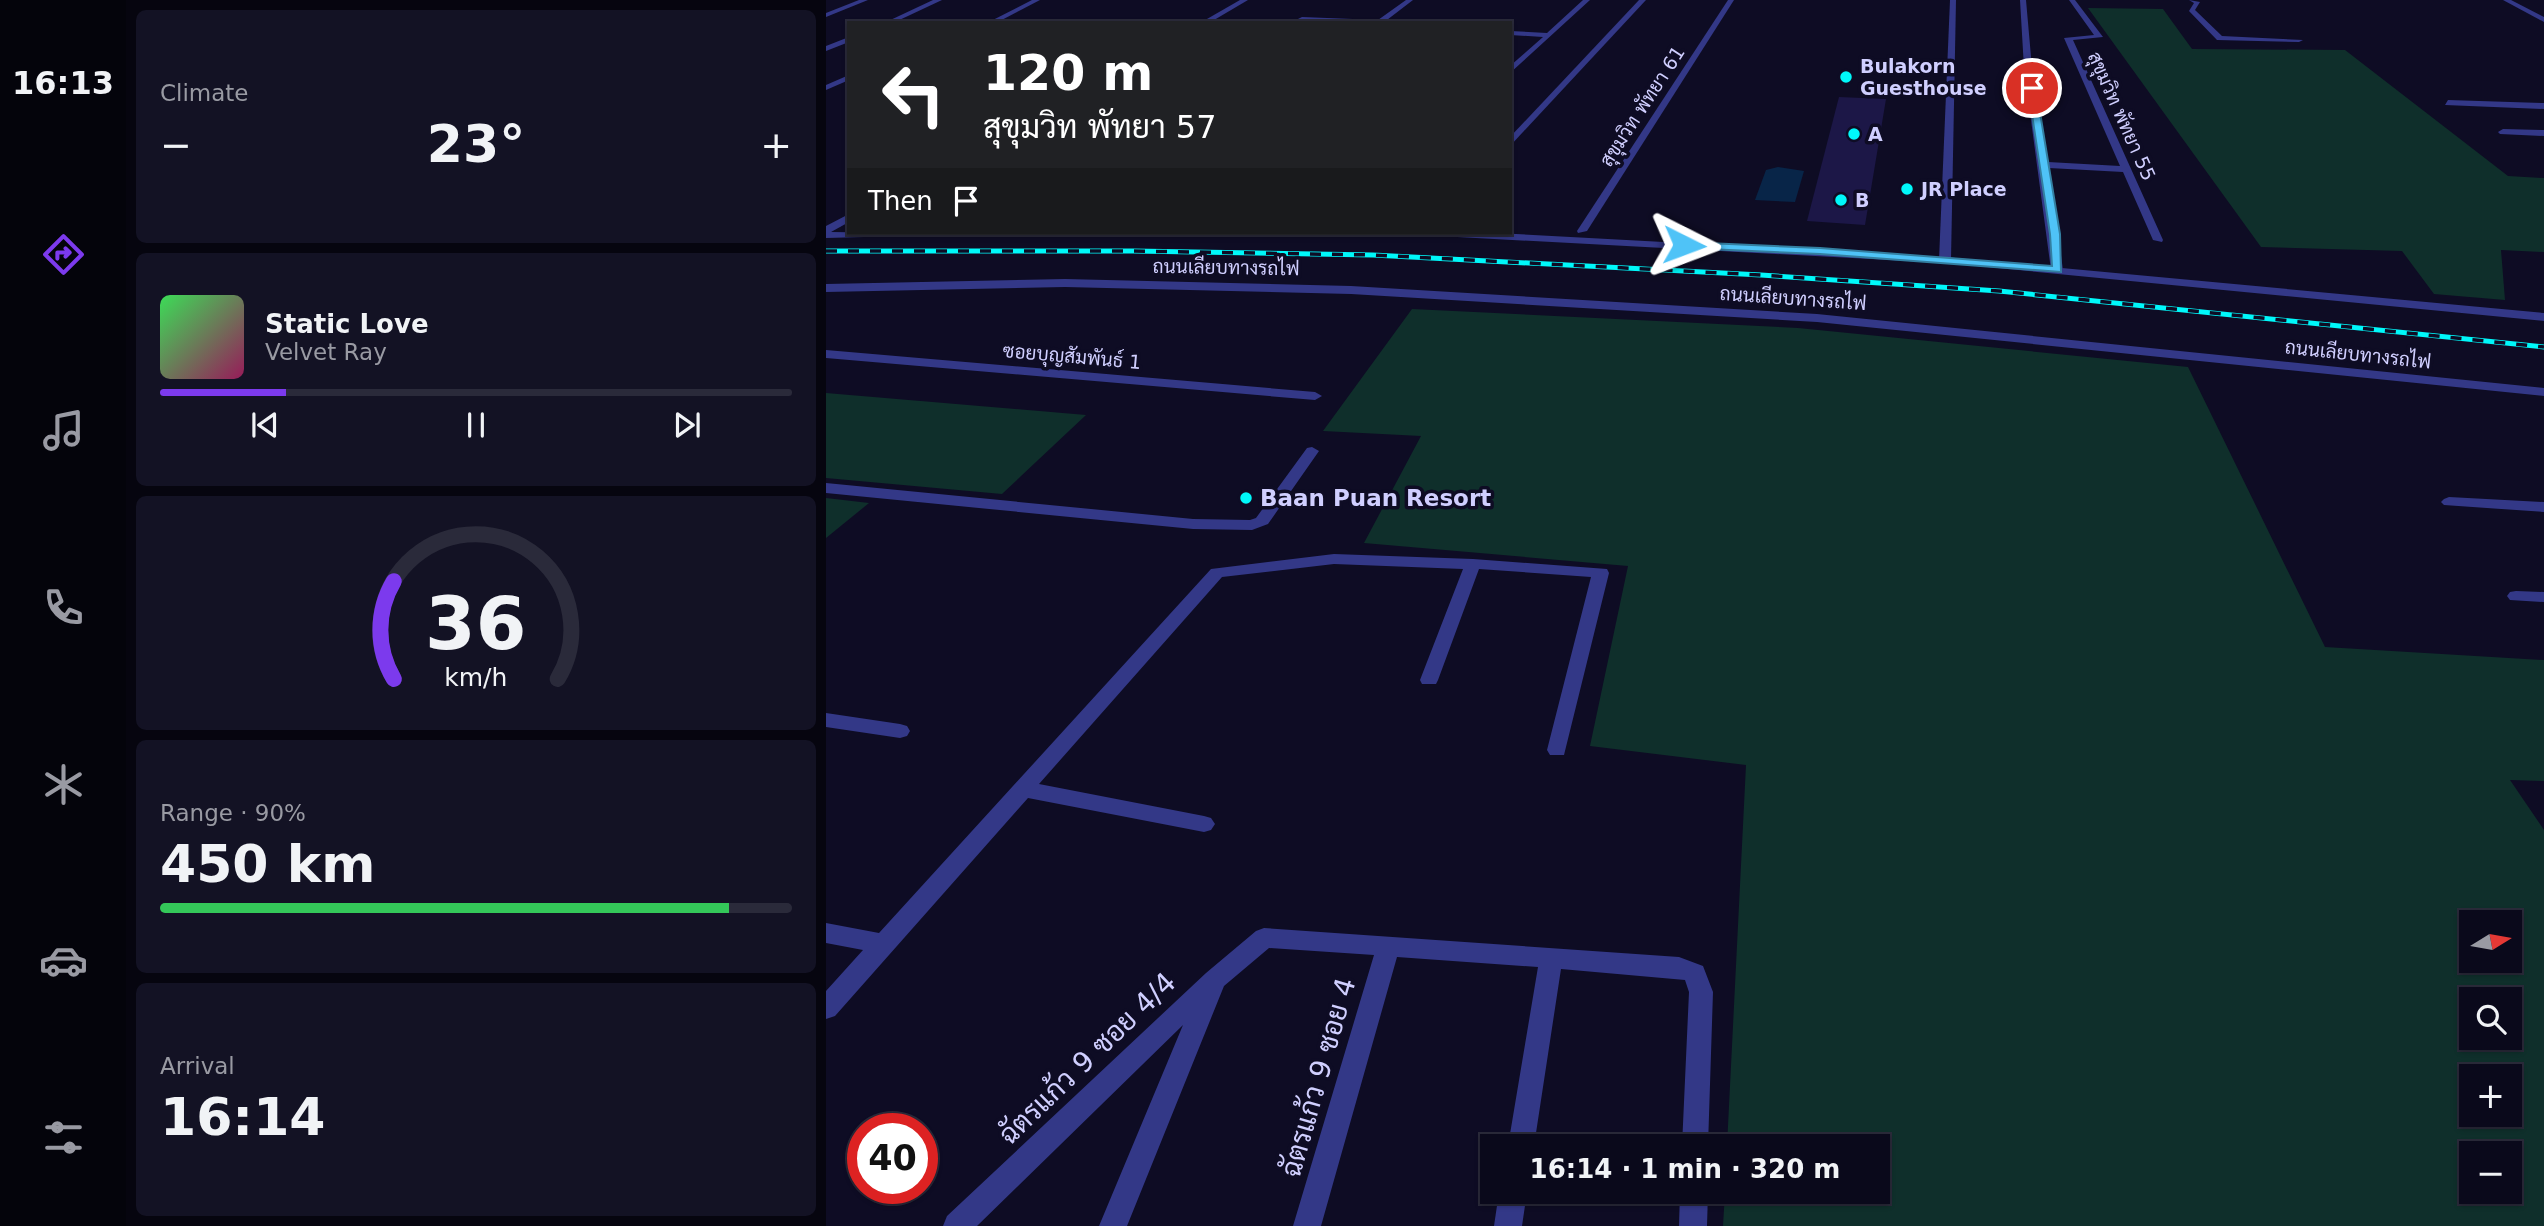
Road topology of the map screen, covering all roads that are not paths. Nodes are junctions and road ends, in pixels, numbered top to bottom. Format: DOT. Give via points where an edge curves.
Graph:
graph roads {
  1 [pos="865,0"];
  2 [pos="939,0"];
  3 [pos="1037,0"];
  4 [pos="1245,0"];
  5 [pos="1410,0"];
  6 [pos="1587,0"];
  7 [pos="1643,0"];
  8 [pos="1731,0"];
  9 [pos="1953,0"];
  10 [pos="2023,0"];
  11 [pos="2072,0"];
  12 [pos="2192,0"];
  13 [pos="2506,0"];
  14 [pos="826,15"];
  15 [pos="1302,19"];
  16 [pos="2544,20"];
  17 [pos="892,21"];
  18 [pos="994,21"];
  19 [pos="1207,21"];
  20 [pos="1353,21"];
  21 [pos="1379,21"];
  22 [pos="1512,33"];
  23 [pos="1549,35"];
  24 [pos="2299,40"];
  25 [pos="847,41"];
  26 [pos="826,49"];
  27 [pos="1512,69"];
  28 [pos="847,78"];
  29 [pos="826,88"];
  30 [pos="2448,103"];
  31 [pos="2544,106"];
  32 [pos="2503,132"];
  33 [pos="2544,133"];
  34 [pos="1512,141"];
  35 [pos="2044,165"];
  36 [pos="2126,169"];
  37 [pos="847,218"];
  38 [pos="1581,231"];
  39 [pos="826,232"];
  40 [pos="847,232"];
  41 [pos="1477,235"];
  42 [pos="2158,240"];
  43 [pos="1945,260"];
  44 [pos="2057,270"];
  45 [pos="826,288"];
  46 [pos="2544,317"];
  47 [pos="826,354"];
  48 [pos="2544,392"];
  49 [pos="1315,396"];
  50 [pos="1312,451"];
  51 [pos="826,488"];
  52 [pos="2449,502"];
  53 [pos="2544,507"];
  54 [pos="1473,564"];
  55 [pos="2516,596"];
  56 [pos="2544,597"];
  57 [pos="1429,680"];
  58 [pos="826,720"];
  59 [pos="900,731"];
  60 [pos="1557,750"];
  61 [pos="1023,789"];
  62 [pos="1205,824"];
  63 [pos="826,933"];
  64 [pos="883,944"];
  65 [pos="1388,946"];
  66 [pos="1550,958"];
  67 [pos="1214,981"];
  68 [pos="826,1008"];
  69 [pos="1523,1134"];
  70 [pos="1695,1134"];
  71 [pos="1511,1204"];
  72 [pos="1694,1204"];
  73 [pos="957,1226"];
  74 [pos="1113,1226"];
  75 [pos="1307,1226"];
  76 [pos="1508,1226"];
  77 [pos="1693,1226"];
  1 -- 14 [label="street"];
  2 -- 17 [label="street"];
  3 -- 18 [label="street"];
  4 -- 19 [label="street"];
  5 -- 21 [label="street"];
  6 -- 23 [label="street"];
  7 -- 34 [label="street"];
  8 -- 38 [label="street, สุขุมวิท พัทยา 61"];
  9 -- 43 [label="street"];
  10 -- 35 [label="street" via="2024,36"];
  11 -- 36 [label="street, สุขุมวิท พัทยา 55" via="2099,37 2068,38"];
  12 -- 24 [label="street" via="2198,3 2190,10 2220,38"];
  13 -- 16 [label="street"];
  15 -- 20 [label="street"];
  22 -- 23 [label="street"];
  23 -- 27 [label="street"];
  25 -- 26 [label="street"];
  28 -- 29 [label="street"];
  30 -- 31 [label="street"];
  32 -- 33 [label="street"];
  35 -- 36 [label="street"];
  35 -- 44 [label="street"];
  36 -- 42 [label="street, สุขุมวิท พัทยา 55"];
  37 -- 39 [label="street"];
  39 -- 40 [label="street"];
  41 -- 43 [label="street"];
  43 -- 44 [label="street"];
  44 -- 46 [label="street"];
  45 -- 48 [label="street, ถนนเลียบทางรถไฟ" via="1065,283 1351,289 1817,318"];
  47 -- 49 [label="street, ซอยบุญสัมพันธ์ 1"];
  50 -- 51 [label="street" via="1267,516 1252,525 1193,524"];
  52 -- 53 [label="street"];
  54 -- 57 [label="street"];
  54 -- 60 [label="street" via="1601,573"];
  54 -- 61 [label="street" via="1334,559 1217,573"];
  55 -- 56 [label="street"];
  58 -- 59 [label="street"];
  61 -- 62 [label="street"];
  61 -- 64 [label="street"];
  63 -- 64 [label="street"];
  64 -- 68 [label="street"];
  65 -- 66 [label="street"];
  65 -- 67 [label="street, ฉัตรแก้ว 9 ซอย 4/4" via="1264,938"];
  65 -- 75 [label="street, ฉัตรแก้ว 9 ซอย 4"];
  66 -- 69 [label="street"];
  66 -- 70 [label="street" via="1679,967 1695,973 1701,992"];
  67 -- 73 [label="street, ฉัตรแก้ว 9 ซอย 4/4"];
  67 -- 74 [label="street"];
  71 -- 76 [label="street"];
  72 -- 77 [label="street"];
}
